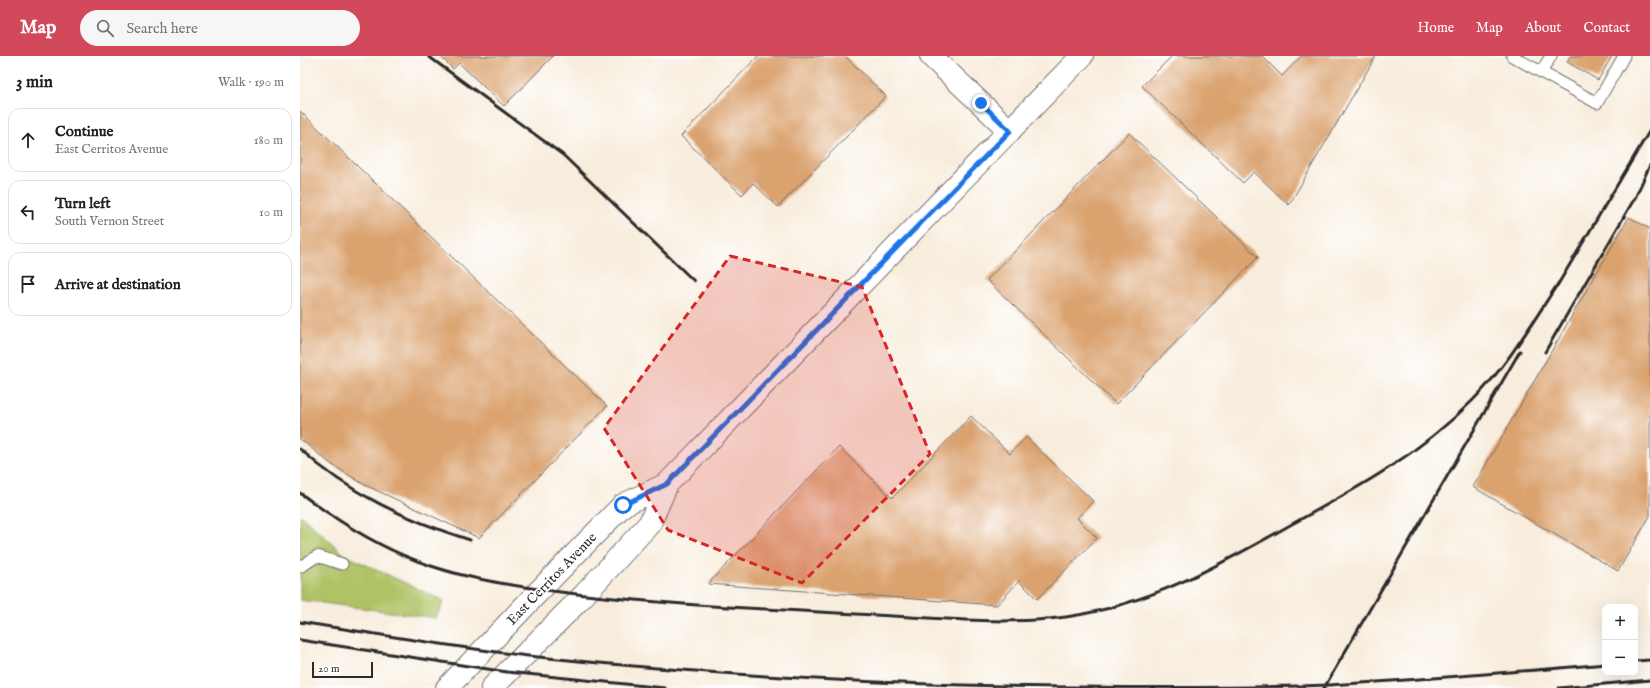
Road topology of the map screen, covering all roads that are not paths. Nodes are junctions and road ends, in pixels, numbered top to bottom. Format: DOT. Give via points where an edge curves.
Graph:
graph roads {
  1 [pos="931,56"];
  2 [pos="1082,56"];
  3 [pos="1512,56"];
  4 [pos="1551,56"];
  5 [pos="1624,56"];
  6 [pos="1541,72"];
  7 [pos="1010,131"];
  8 [pos="667,484"];
  9 [pos="342,564"];
  10 [pos="300,565"];
  11 [pos="447,688"];
  12 [pos="492,688"];
  1 -- 7 [label="main road"];
  2 -- 7 [label="main road, East Cerritos Avenue"];
  3 -- 6 [label="lane"];
  4 -- 6 [label="lane"];
  5 -- 6 [label="lane" via="1597,103"];
  7 -- 8 [label="main road, East Cerritos Avenue"];
  8 -- 11 [label="main road, East Cerritos Avenue" via="623,505"];
  8 -- 12 [label="main road, East Cerritos Avenue" via="650,523 583,596"];
  9 -- 10 [label="lane" via="317,556"];
}
